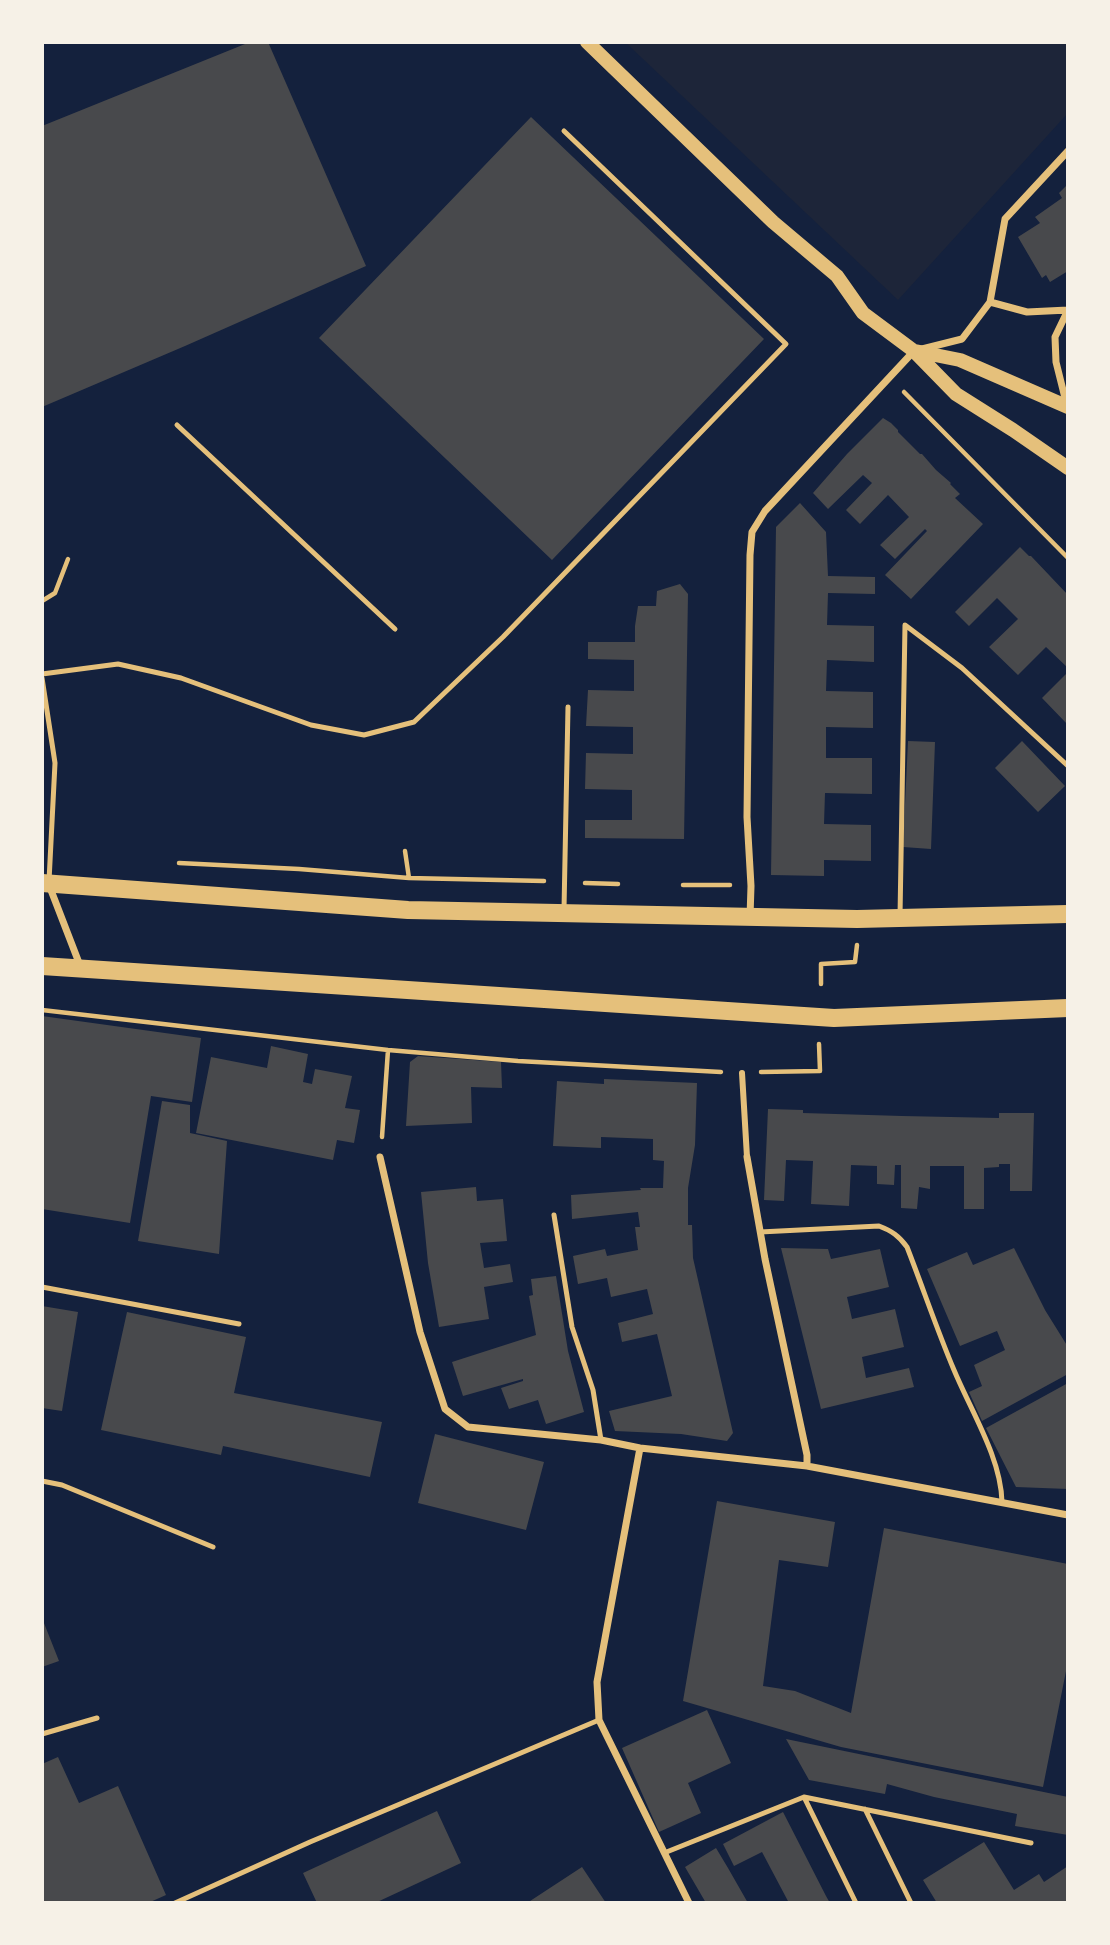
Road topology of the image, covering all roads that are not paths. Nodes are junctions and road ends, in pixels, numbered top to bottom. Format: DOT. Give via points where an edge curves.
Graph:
graph roads {
  1 [pos="587,42"];
  2 [pos="564,131"];
  3 [pos="1068,151"];
  4 [pos="990,302"];
  5 [pos="1068,310"];
  6 [pos="914,351"];
  7 [pos="1068,406"];
  8 [pos="177,425"];
  9 [pos="1068,468"];
  10 [pos="395,629"];
  11 [pos="42,676"];
  12 [pos="568,707"];
  13 [pos="1068,766"];
  14 [pos="45,884"];
  15 [pos="564,912"];
  16 [pos="1068,914"];
  17 [pos="750,916"];
  18 [pos="900,919"];
  19 [pos="42,966"];
  20 [pos="81,969"];
  21 [pos="1068,1008"];
  22 [pos="742,1073"];
  23 [pos="380,1157"];
  24 [pos="747,1157"];
  25 [pos="554,1215"];
  26 [pos="760,1232"];
  27 [pos="42,1287"];
  28 [pos="239,1324"];
  29 [pos="601,1440"];
  30 [pos="640,1448"];
  31 [pos="807,1466"];
  32 [pos="42,1481"];
  33 [pos="1002,1502"];
  34 [pos="1068,1515"];
  35 [pos="214,1547"];
  36 [pos="97,1718"];
  37 [pos="599,1720"];
  38 [pos="42,1734"];
  39 [pos="804,1797"];
  40 [pos="865,1809"];
  41 [pos="1031,1843"];
  42 [pos="664,1853"];
  43 [pos="176,1903"];
  44 [pos="689,1903"];
  45 [pos="856,1903"];
  46 [pos="911,1903"];
  1 -- 6 [label="main road" via="773,222 837,276 863,313"];
  2 -- 11 [label="lane" via="786,344 503,638 414,722 364,735 311,724 181,678 118,664"];
  3 -- 4 [label="street" via="1005,219"];
  4 -- 5 [label="street" via="1027,312"];
  4 -- 6 [label="street" via="962,339"];
  5 -- 7 [label="street" via="1055,337 1056,362"];
  6 -- 7 [label="main road" via="960,360"];
  6 -- 9 [label="main road" via="956,394"];
  6 -- 17 [label="street" via="765,512 752,532 747,817"];
  8 -- 10 [label="lane"];
  11 -- 14 [label="lane" via="55,763"];
  12 -- 15 [label="lane"];
  13 -- 18 [label="lane" via="962,668 905,625"];
  14 -- 15 [label="main road" via="408,910"];
  14 -- 20 [label="street"];
  15 -- 17 [label="main road"];
  16 -- 18 [label="main road"];
  17 -- 18 [label="main road"];
  19 -- 20 [label="main road"];
  20 -- 21 [label="main road" via="834,1018"];
  22 -- 24 [label="street"];
  23 -- 29 [label="street" via="419,1332 445,1409 468,1427"];
  24 -- 26 [label="street"];
  25 -- 29 [label="lane" via="572,1327 593,1390"];
  26 -- 31 [label="street"];
  26 -- 33 [label="lane" via="878,1226 900,1237 990,1451 1002,1485"];
  27 -- 28 [label="lane"];
  29 -- 30 [label="street"];
  30 -- 31 [label="street"];
  30 -- 37 [label="street" via="597,1682"];
  31 -- 33 [label="street"];
  32 -- 35 [label="lane"];
  33 -- 34 [label="street"];
  36 -- 38 [label="lane"];
  37 -- 42 [label="street"];
  37 -- 43 [label="lane"];
  39 -- 40 [label="lane"];
  39 -- 42 [label="lane"];
  39 -- 45 [label="lane"];
  40 -- 41 [label="lane"];
  40 -- 46 [label="lane"];
  42 -- 44 [label="street"];
}
